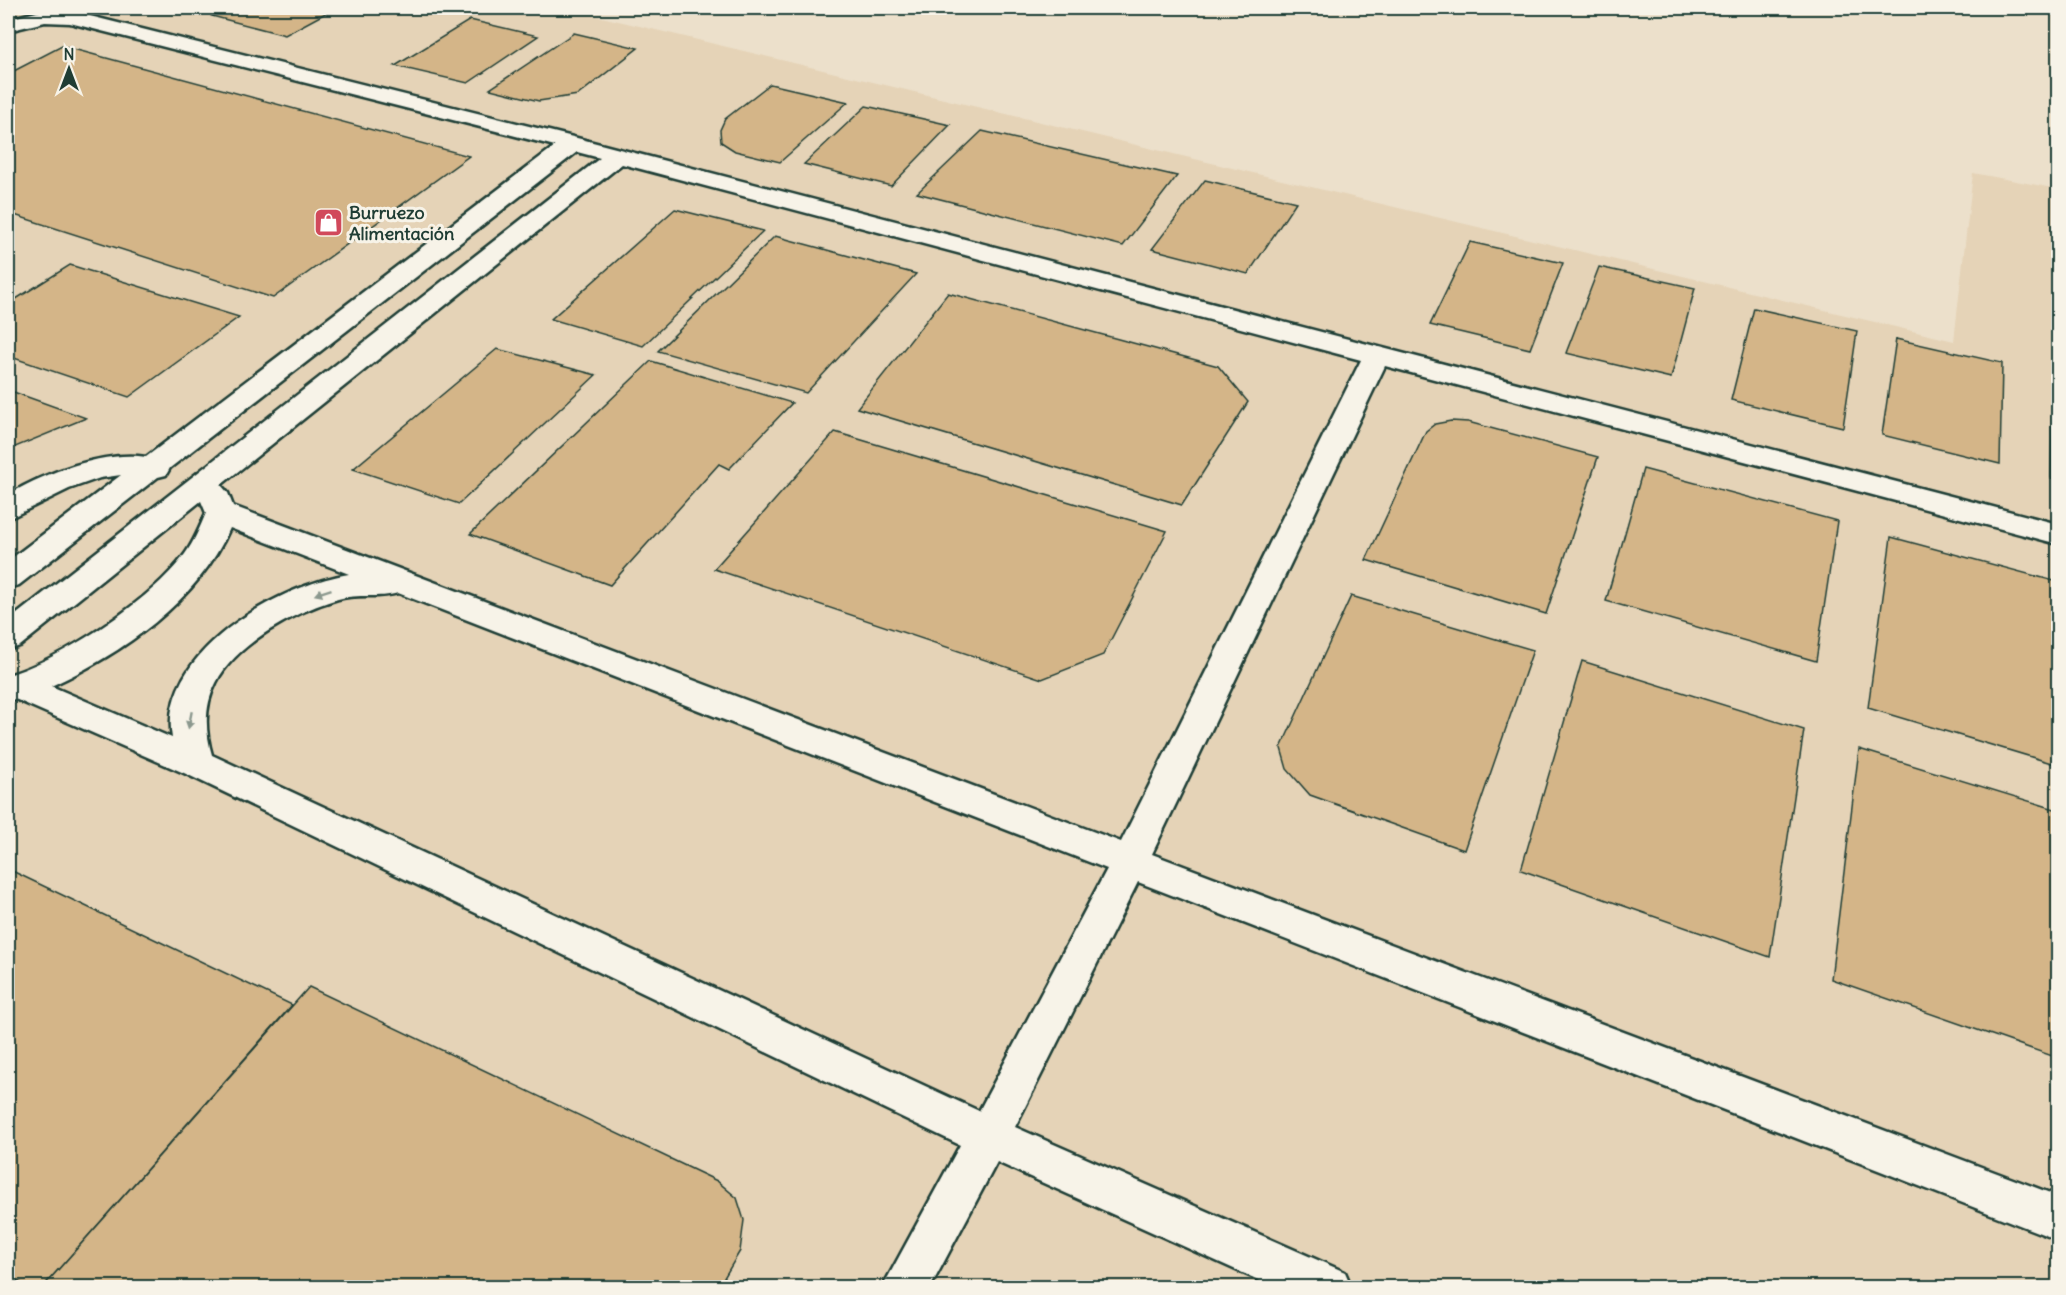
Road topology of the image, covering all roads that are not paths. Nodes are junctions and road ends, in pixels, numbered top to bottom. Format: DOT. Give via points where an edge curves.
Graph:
graph roads {
  1 [pos="8,25"];
  2 [pos="573,144"];
  3 [pos="616,157"];
  4 [pos="1376,356"];
  5 [pos="150,466"];
  6 [pos="212,498"];
  7 [pos="8,508"];
  8 [pos="2058,534"];
  9 [pos="8,577"];
  10 [pos="402,583"];
  11 [pos="8,638"];
  12 [pos="13,687"];
  13 [pos="196,763"];
  14 [pos="1130,862"];
  15 [pos="990,1137"];
  16 [pos="2058,1218"];
  17 [pos="905,1287"];
  18 [pos="1329,1287"];
  1 -- 2 [label="lane" via="45,16 70,17"];
  2 -- 3 [label="lane"];
  2 -- 5 [label="lane"];
  3 -- 4 [label="lane"];
  3 -- 6 [label="lane"];
  4 -- 8 [label="lane"];
  4 -- 14 [label="lane"];
  5 -- 6 [label="lane"];
  5 -- 7 [label="lane" via="111,468 58,480"];
  5 -- 9 [label="lane"];
  6 -- 10 [label="lane"];
  6 -- 11 [label="lane"];
  6 -- 12 [label="lane" via="209,543 191,570 113,636"];
  10 -- 13 [label="lane, one-way" via="338,587 294,603 260,621 232,645 205,672 194,700 188,729"];
  10 -- 14 [label="lane"];
  12 -- 13 [label="lane"];
  13 -- 15 [label="lane"];
  14 -- 15 [label="lane"];
  14 -- 16 [label="lane"];
  15 -- 17 [label="lane"];
  15 -- 18 [label="lane"];
}
